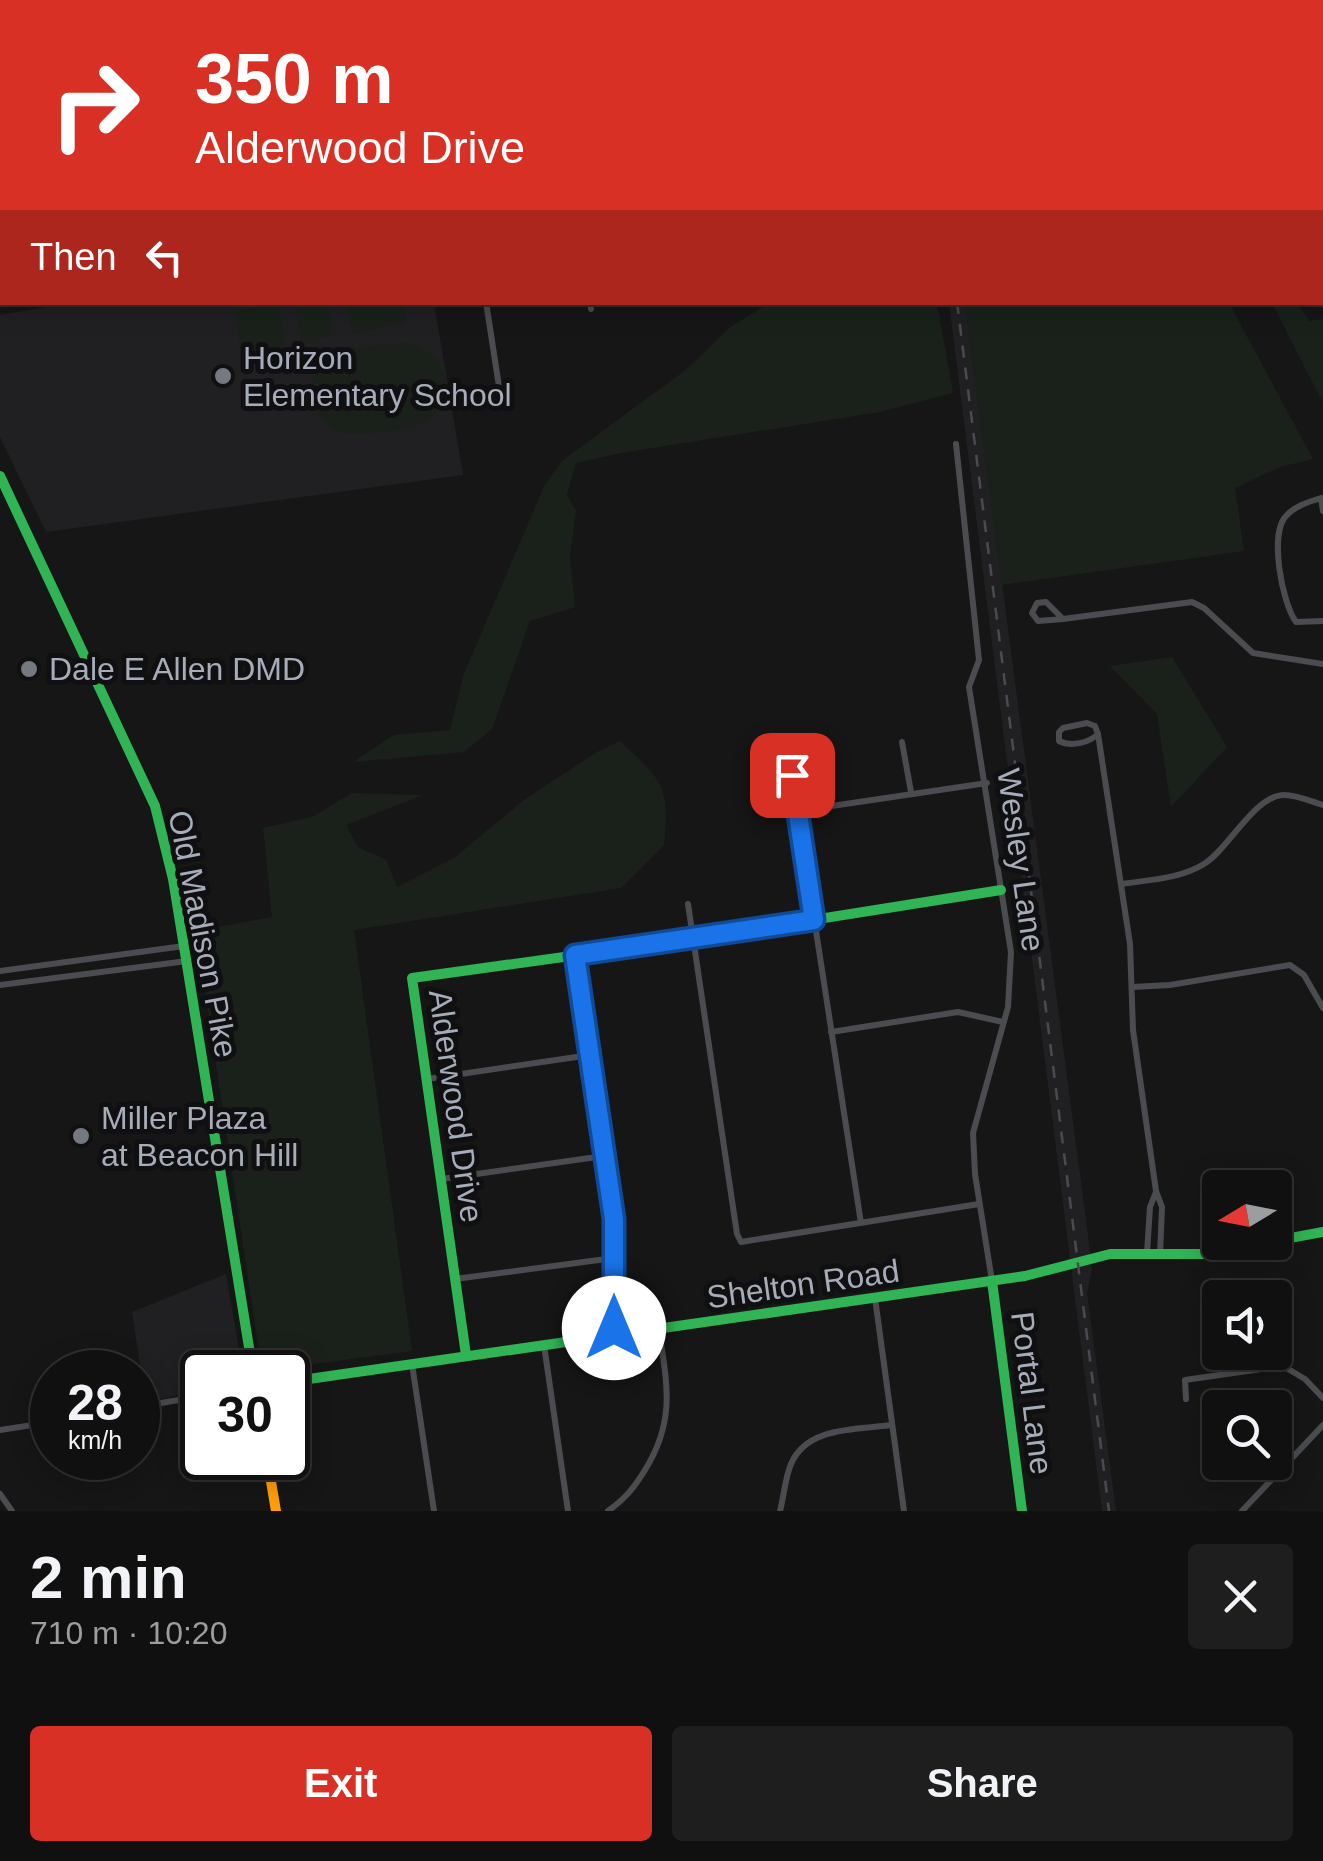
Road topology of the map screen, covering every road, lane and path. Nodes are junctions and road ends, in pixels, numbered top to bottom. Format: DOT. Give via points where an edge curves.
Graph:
graph roads {
  1 [pos="486,305"];
  2 [pos="502,406"];
  3 [pos="956,444"];
  4 [pos="0,476"];
  5 [pos="1322,497"];
  6 [pos="5,498"];
  7 [pos="1323,511"];
  8 [pos="1063,619"];
  9 [pos="1323,621"];
  10 [pos="1323,664"];
  11 [pos="1098,734"];
  12 [pos="902,742"];
  13 [pos="792,775"];
  14 [pos="987,783"];
  15 [pos="911,792"];
  16 [pos="1323,806"];
  17 [pos="798,811"];
  18 [pos="1121,884"];
  19 [pos="1002,890"];
  20 [pos="688,904"];
  21 [pos="814,920"];
  22 [pos="694,939"];
  23 [pos="185,946"];
  24 [pos="575,955"];
  25 [pos="102,957"];
  26 [pos="187,961"];
  27 [pos="12,969"];
  28 [pos="0,971"];
  29 [pos="102,972"];
  30 [pos="14,984"];
  31 [pos="0,986"];
  32 [pos="1132,987"];
  33 [pos="1323,1008"];
  34 [pos="1003,1022"];
  35 [pos="832,1032"];
  36 [pos="590,1055"];
  37 [pos="426,1079"];
  38 [pos="604,1156"];
  39 [pos="441,1179"];
  40 [pos="1156,1190"];
  41 [pos="980,1204"];
  42 [pos="860,1222"];
  43 [pos="1323,1232"];
  44 [pos="1147,1253"];
  45 [pos="1160,1254"];
  46 [pos="614,1258"];
  47 [pos="455,1279"];
  48 [pos="992,1281"];
  49 [pos="875,1298"];
  50 [pos="659,1330"];
  51 [pos="614,1336"];
  52 [pos="544,1345"];
  53 [pos="249,1350"];
  54 [pos="466,1356"];
  55 [pos="412,1364"];
  56 [pos="310,1379"];
  57 [pos="1323,1398"];
  58 [pos="1186,1399"];
  59 [pos="30,1425"];
  60 [pos="1323,1425"];
  61 [pos="891,1426"];
  62 [pos="0,1430"];
  63 [pos="270,1480"];
  64 [pos="0,1494"];
  65 [pos="12,1511"];
  66 [pos="276,1511"];
  67 [pos="434,1511"];
  68 [pos="568,1511"];
  69 [pos="608,1511"];
  70 [pos="780,1511"];
  71 [pos="904,1511"];
  72 [pos="1022,1511"];
  73 [pos="1242,1511"];
  1 -- 2 [label="street"];
  3 -- 14 [label="street, Wesley Lane" via="979,660 969,687"];
  4 -- 6 [label="street, Old Madison Pike"];
  5 -- 7 [label="street"];
  5 -- 9 [label="street" via="1286,516 1276,541 1288,612 1296,622"];
  6 -- 23 [label="street, Old Madison Pike" via="155,806"];
  8 -- 8 [label="street" via="1038,621 1032,612 1036,602 1046,602"];
  8 -- 10 [label="street" via="1192,602 1253,652"];
  11 -- 11 [label="street" via="1088,742 1063,744 1058,738 1063,728 1088,723"];
  11 -- 18 [label="street"];
  12 -- 15 [label="street"];
  13 -- 17 [label="street"];
  14 -- 15 [label="street"];
  14 -- 19 [label="street, Wesley Lane"];
  15 -- 17 [label="street"];
  16 -- 18 [label="street" via="1276,796 1194,870"];
  17 -- 21 [label="street"];
  18 -- 32 [label="street"];
  19 -- 21 [label="street, Alderwood Drive"];
  19 -- 34 [label="street, Wesley Lane" via="1012,967"];
  20 -- 22 [label="street"];
  21 -- 22 [label="street, Alderwood Drive"];
  21 -- 35 [label="street"];
  22 -- 24 [label="street, Alderwood Drive"];
  22 -- 42 [label="street" via="741,1242"];
  23 -- 25 [label="street"];
  23 -- 26 [label="street, Old Madison Pike"];
  24 -- 36 [label="street"];
  24 -- 37 [label="street, Alderwood Drive" via="412,978"];
  25 -- 27 [label="street"];
  25 -- 29 [label="street"];
  26 -- 29 [label="street"];
  26 -- 53 [label="street, Old Madison Pike"];
  27 -- 28 [label="street"];
  27 -- 30 [label="street"];
  29 -- 30 [label="street"];
  30 -- 31 [label="street"];
  32 -- 33 [label="street" via="1290,965 1304,974"];
  32 -- 40 [label="street"];
  34 -- 35 [label="street" via="958,1012"];
  34 -- 41 [label="street, Wesley Lane" via="973,1133"];
  35 -- 42 [label="street"];
  36 -- 37 [label="street"];
  36 -- 38 [label="street"];
  37 -- 39 [label="street, Alderwood Drive"];
  38 -- 39 [label="street"];
  38 -- 46 [label="street"];
  39 -- 47 [label="street, Alderwood Drive"];
  40 -- 44 [label="street"];
  40 -- 45 [label="street"];
  41 -- 42 [label="street"];
  41 -- 48 [label="street, Wesley Lane"];
  43 -- 45 [label="street, Shelton Road" via="1237,1250"];
  44 -- 45 [label="street, Shelton Road"];
  44 -- 48 [label="street, Shelton Road" via="1098,1256"];
  46 -- 47 [label="street"];
  46 -- 51 [label="street"];
  47 -- 54 [label="street, Alderwood Drive"];
  48 -- 49 [label="street, Shelton Road"];
  48 -- 72 [label="street, Portal Lane"];
  49 -- 50 [label="street, Shelton Road"];
  49 -- 61 [label="street"];
  50 -- 51 [label="street, Shelton Road"];
  50 -- 69 [label="street" via="668,1390 664,1434 627,1498"];
  51 -- 52 [label="street, Shelton Road"];
  52 -- 54 [label="street, Shelton Road"];
  52 -- 68 [label="street"];
  54 -- 55 [label="street, Shelton Road"];
  55 -- 56 [label="street, Shelton Road"];
  55 -- 67 [label="street"];
  57 -- 58 [label="street" via="1292,1369 1274,1366 1185,1380"];
  59 -- 62 [label="street"];
  60 -- 73 [label="street"];
  61 -- 70 [label="street" via="822,1435 801,1446 788,1469"];
  61 -- 71 [label="street"];
  63 -- 66 [label="street"];
  64 -- 65 [label="street"];
}
